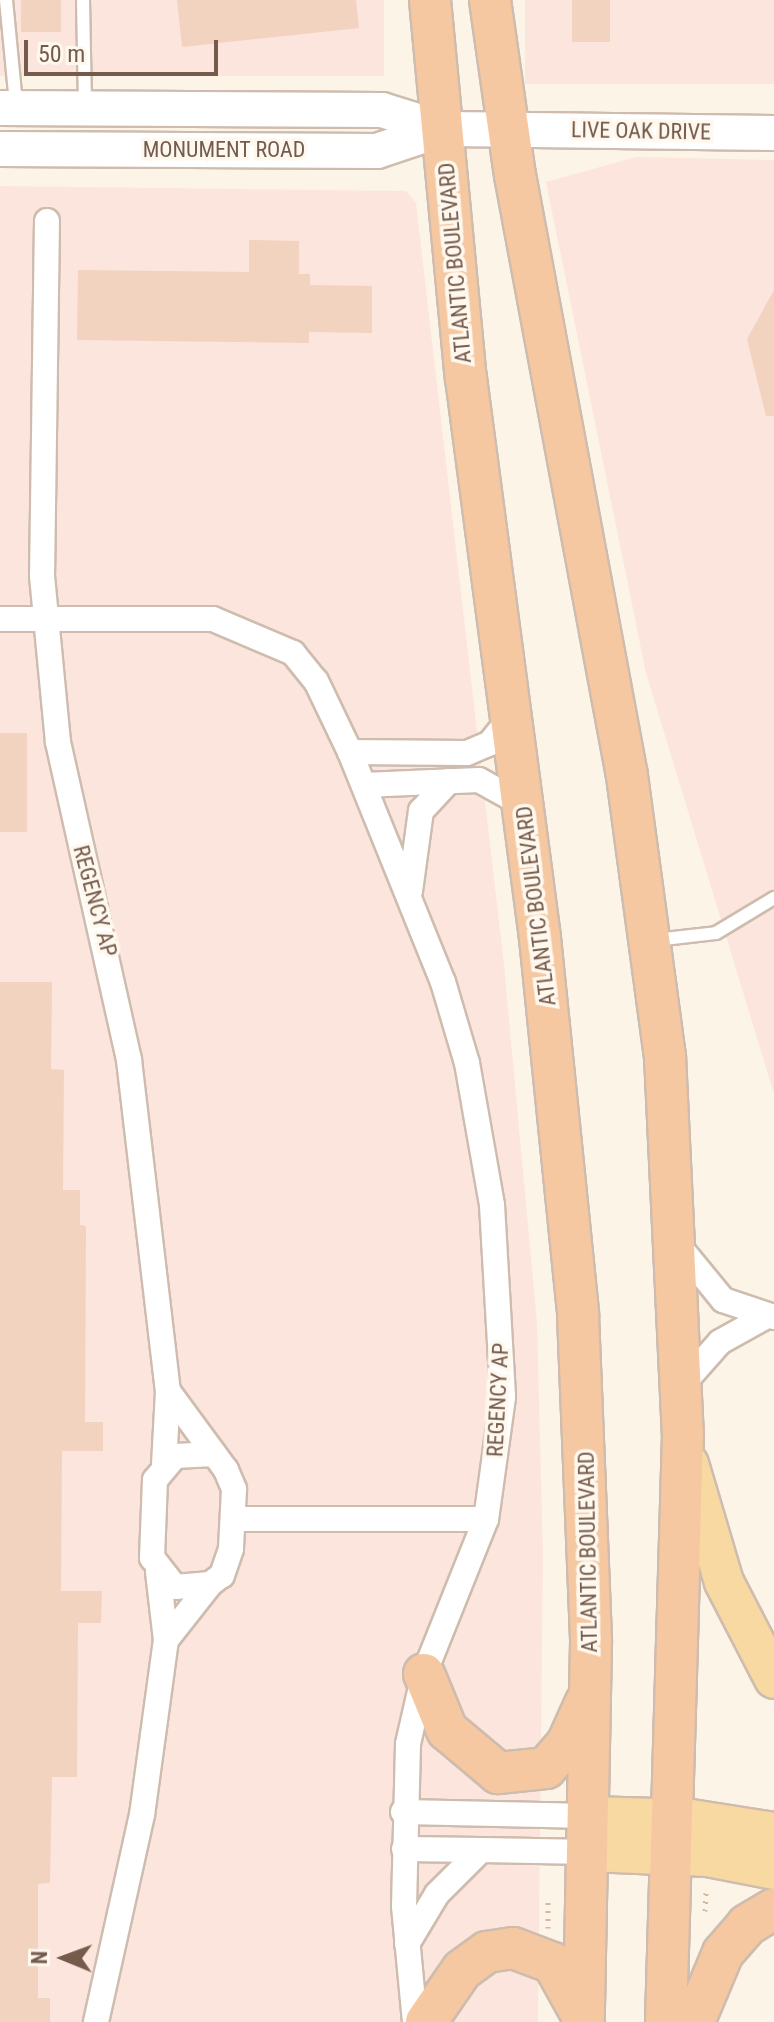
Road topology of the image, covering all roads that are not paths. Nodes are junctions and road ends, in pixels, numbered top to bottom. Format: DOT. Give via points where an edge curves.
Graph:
graph roads {
  1 [pos="6,0"];
  2 [pos="83,0"];
  3 [pos="430,0"];
  4 [pos="490,0"];
  5 [pos="8,108"];
  6 [pos="85,108"];
  7 [pos="443,129"];
  8 [pos="508,129"];
  9 [pos="774,133"];
  10 [pos="0,149"];
  11 [pos="47,221"];
  12 [pos="0,619"];
  13 [pos="45,620"];
  14 [pos="511,717"];
  15 [pos="350,752"];
  16 [pos="449,781"];
  17 [pos="364,785"];
  18 [pos="524,805"];
  19 [pos="410,893"];
  20 [pos="774,898"];
  21 [pos="652,940"];
  22 [pos="678,1244"];
  23 [pos="770,1317"];
  24 [pos="682,1385"];
  25 [pos="168,1391"];
  26 [pos="214,1454"];
  27 [pos="164,1465"];
  28 [pos="234,1519"];
  29 [pos="486,1519"];
  30 [pos="158,1572"];
  31 [pos="210,1584"];
  32 [pos="166,1640"];
  33 [pos="424,1674"];
  34 [pos="774,1679"];
  35 [pos="591,1692"];
  36 [pos="403,1812"];
  37 [pos="774,1832"];
  38 [pos="590,1834"];
  39 [pos="673,1836"];
  40 [pos="404,1849"];
  41 [pos="481,1850"];
  42 [pos="774,1870"];
  43 [pos="774,1909"];
  44 [pos="406,1946"];
  45 [pos="584,2021"];
  46 [pos="96,2022"];
  47 [pos="415,2022"];
  48 [pos="426,2022"];
  49 [pos="666,2022"];
  50 [pos="694,2022"];
  1 -- 5 [label="lane"];
  2 -- 6 [label="lane"];
  3 -- 7 [label="highway, ATLANTIC BOULEVARD"];
  4 -- 8 [label="highway"];
  5 -- 6 [label="main road, MONUMENT ROAD"];
  6 -- 7 [label="main road, MONUMENT ROAD" via="396,111"];
  7 -- 8 [label="main road, MONUMENT ROAD"];
  7 -- 10 [label="main road, MONUMENT ROAD" via="377,151"];
  7 -- 14 [label="highway, ATLANTIC BOULEVARD"];
  8 -- 9 [label="main road, LIVE OAK DRIVE"];
  8 -- 21 [label="highway"];
  11 -- 13 [label="street, REGENCY AP"];
  12 -- 13 [label="street, REGENCY AP"];
  13 -- 15 [label="street, REGENCY AP" via="213,619 267,637 316,681"];
  13 -- 25 [label="street, REGENCY AP" via="63,768 129,1060"];
  14 -- 15 [label="street" via="490,743 467,753"];
  14 -- 18 [label="highway, ATLANTIC BOULEVARD"];
  15 -- 17 [label="street, REGENCY AP"];
  16 -- 17 [label="street"];
  16 -- 18 [label="street" via="479,780"];
  16 -- 19 [label="street" via="421,811"];
  17 -- 19 [label="street, REGENCY AP"];
  18 -- 35 [label="highway, ATLANTIC BOULEVARD" via="578,1315"];
  19 -- 29 [label="street, REGENCY AP" via="467,1063 492,1205 503,1397"];
  20 -- 21 [label="lane" via="716,933"];
  21 -- 22 [label="highway"];
  22 -- 23 [label="street" via="723,1300"];
  22 -- 24 [label="highway"];
  23 -- 24 [label="street" via="720,1342"];
  24 -- 34 [label="main road" via="689,1465 707,1534"];
  24 -- 39 [label="highway"];
  25 -- 26 [label="street, REGENCY AP"];
  25 -- 27 [label="street"];
  26 -- 27 [label="street" via="191,1452"];
  26 -- 28 [label="street, REGENCY AP" via="234,1489"];
  27 -- 30 [label="street" via="148,1526"];
  28 -- 29 [label="street"];
  28 -- 31 [label="street, REGENCY AP" via="227,1562"];
  29 -- 33 [label="street, REGENCY AP"];
  30 -- 31 [label="street" via="175,1587"];
  30 -- 32 [label="street"];
  31 -- 32 [label="street, REGENCY AP"];
  32 -- 46 [label="street" via="142,1815"];
  33 -- 35 [label="highway" via="447,1730 498,1773 546,1768 567,1744"];
  33 -- 36 [label="street, REGENCY AP"];
  35 -- 38 [label="highway, ATLANTIC BOULEVARD"];
  36 -- 38 [label="street"];
  36 -- 40 [label="street, REGENCY AP"];
  37 -- 39 [label="main road"];
  38 -- 39 [label="main road"];
  38 -- 41 [label="street"];
  38 -- 45 [label="highway, ATLANTIC BOULEVARD"];
  39 -- 42 [label="main road"];
  39 -- 49 [label="highway"];
  40 -- 41 [label="street"];
  40 -- 44 [label="street, REGENCY AP"];
  41 -- 44 [label="street" via="437,1894"];
  43 -- 50 [label="highway" via="747,1925 723,1953"];
  44 -- 47 [label="street, REGENCY AP"];
  45 -- 48 [label="highway" via="553,1963 513,1948 487,1952 462,1970"];
}
